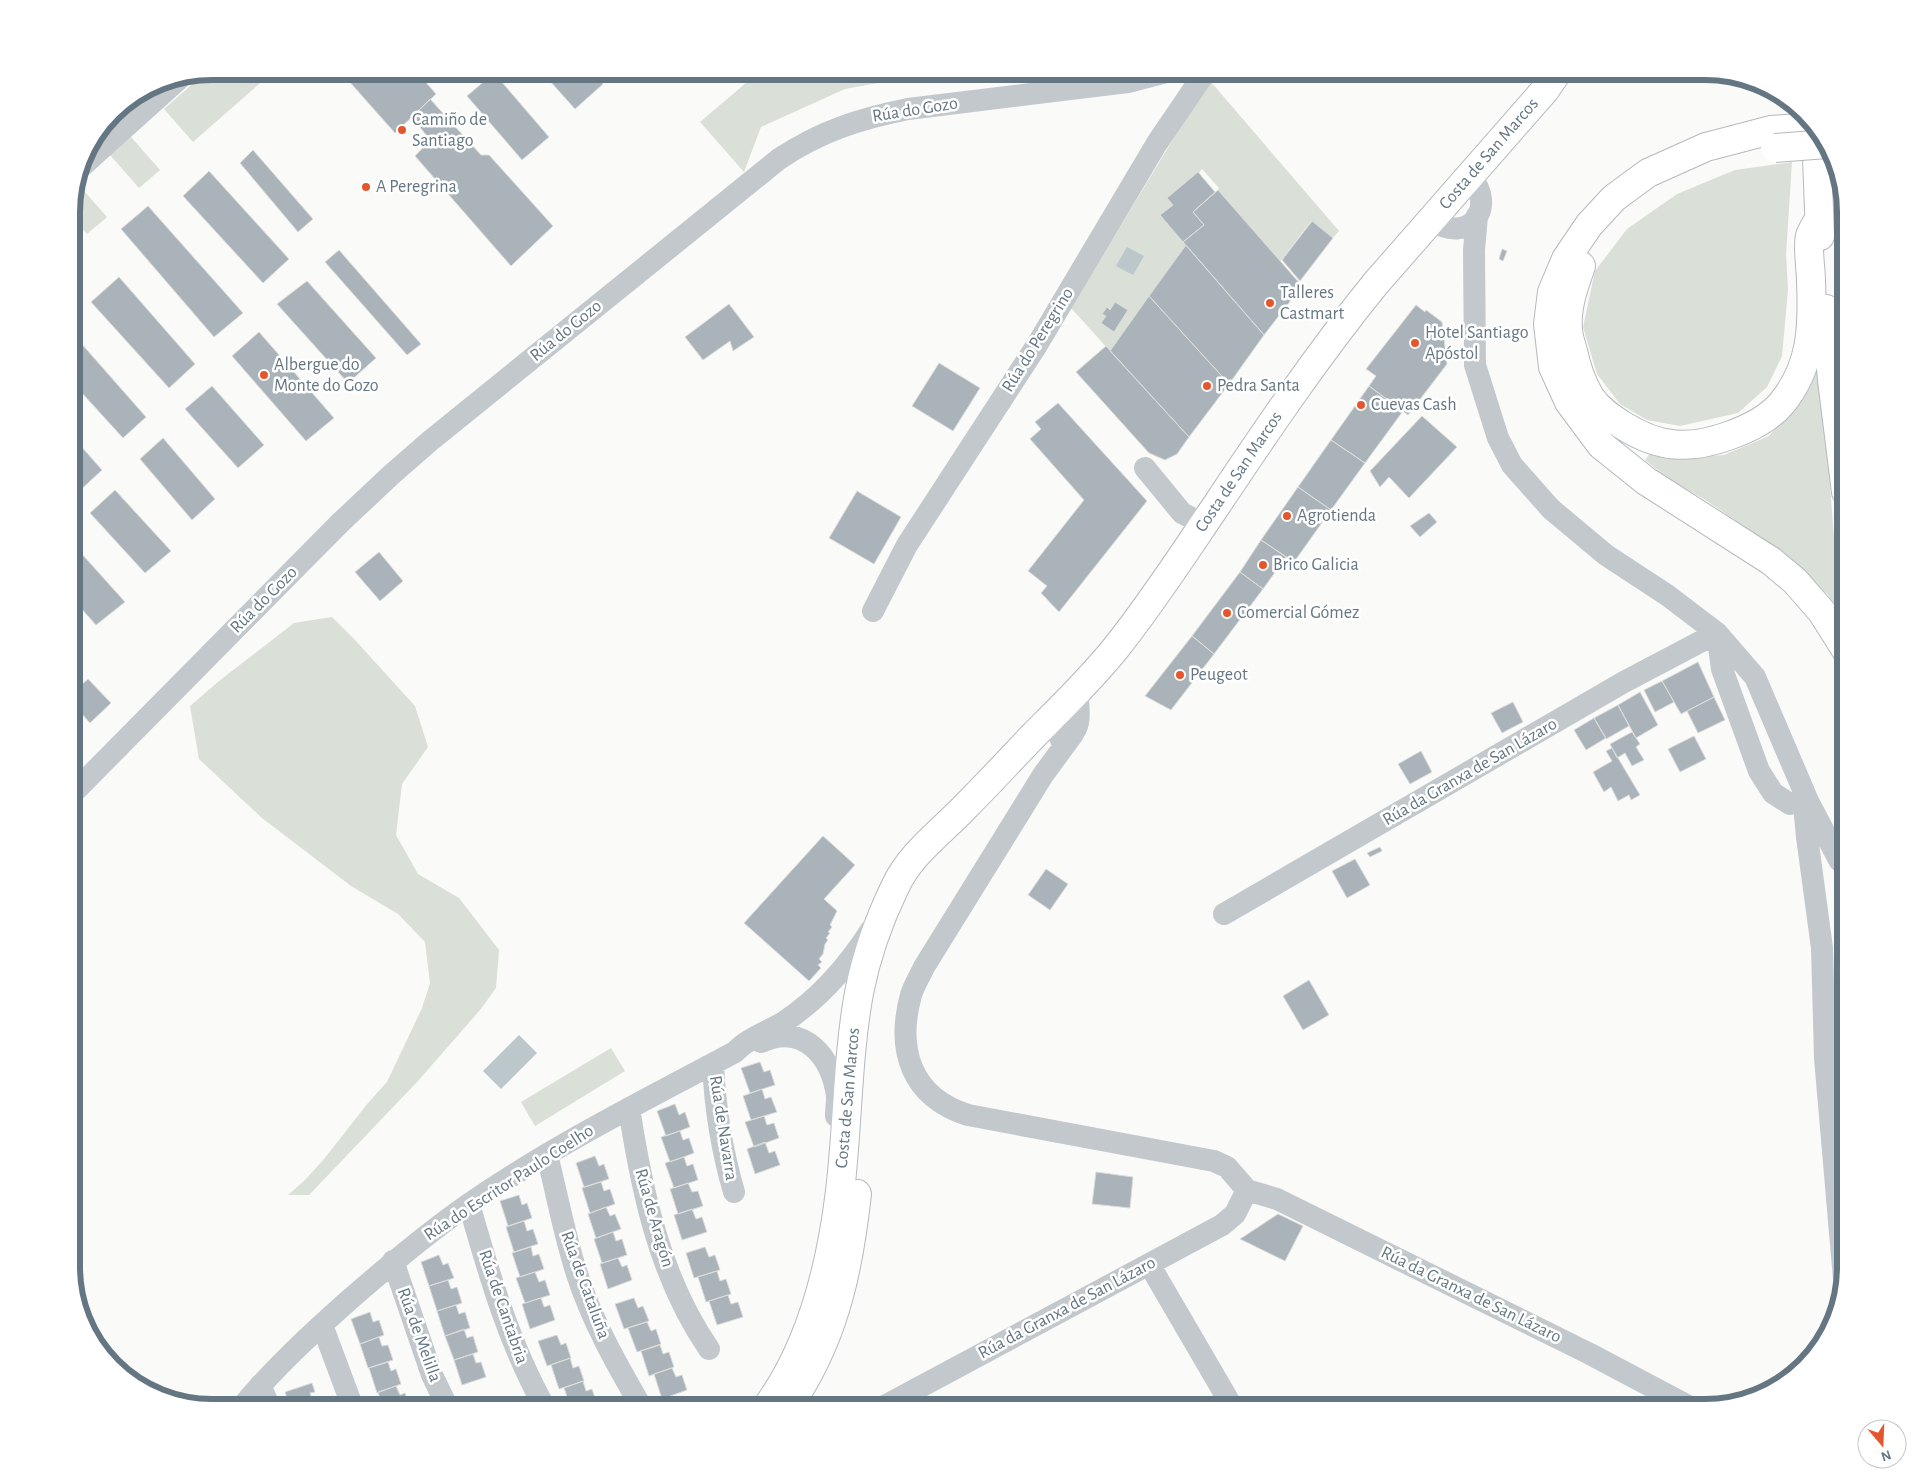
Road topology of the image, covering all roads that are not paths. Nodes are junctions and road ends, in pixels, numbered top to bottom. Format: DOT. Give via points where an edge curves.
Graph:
graph roads {
  1 [pos="1136,80"];
  2 [pos="1200,80"];
  3 [pos="1552,80"];
  4 [pos="170,87"];
  5 [pos="1807,129"];
  6 [pos="1773,139"];
  7 [pos="1816,141"];
  8 [pos="1817,143"];
  9 [pos="92,157"];
  10 [pos="1470,176"];
  11 [pos="1477,216"];
  12 [pos="1819,219"];
  13 [pos="1431,220"];
  14 [pos="1456,230"];
  15 [pos="1474,250"];
  16 [pos="1837,420"];
  17 [pos="1145,468"];
  18 [pos="1203,524"];
  19 [pos="873,611"];
  20 [pos="1717,633"];
  21 [pos="1837,636"];
  22 [pos="1077,691"];
  23 [pos="1073,734"];
  24 [pos="1042,738"];
  25 [pos="1043,775"];
  26 [pos="80,786"];
  27 [pos="1808,801"];
  28 [pos="965,807"];
  29 [pos="1837,854"];
  30 [pos="886,910"];
  31 [pos="1224,914"];
  32 [pos="734,1052"];
  33 [pos="713,1064"];
  34 [pos="629,1108"];
  35 [pos="547,1155"];
  36 [pos="1247,1190"];
  37 [pos="840,1191"];
  38 [pos="734,1192"];
  39 [pos="1837,1198"];
  40 [pos="469,1204"];
  41 [pos="393,1262"];
  42 [pos="1149,1264"];
  43 [pos="322,1325"];
  44 [pos="709,1349"];
  45 [pos="260,1385"];
  46 [pos="248,1399"];
  47 [pos="266,1399"];
  48 [pos="351,1399"];
  49 [pos="444,1399"];
  50 [pos="540,1399"];
  51 [pos="637,1399"];
  52 [pos="779,1399"];
  53 [pos="782,1399"];
  54 [pos="906,1399"];
  55 [pos="1228,1399"];
  56 [pos="1675,1399"];
  1 -- 26 [label="street, Rúa do Gozo" via="908,109 835,128 798,146 391,475"];
  2 -- 19 [label="street, Rúa do Peregrino" via="1157,143 1037,345 907,545"];
  3 -- 10 [label="main road, Costa de San Marcos"];
  4 -- 9 [label="street"];
  5 -- 6 [label="main road"];
  6 -- 8 [label="main road, bridge"];
  6 -- 12 [label="main road" via="1655,186 1602,234 1582,264 1572,292 1568,328 1576,366 1590,396 1605,414 1659,443 1688,446 1710,443 1741,432 1781,404 1796,382 1811,339 1810,237"];
  6 -- 21 [label="main road" via="1706,147 1648,173 1614,198 1589,225 1566,259 1552,292 1548,324 1553,367 1569,402 1601,445 1646,481 1771,561 1795,581 1822,612"];
  7 -- 12 [label="main road"];
  10 -- 11 [label="street" via="1480,193 1482,205"];
  10 -- 13 [label="main road, Costa de San Marcos"];
  11 -- 14 [label="street" via="1467,226"];
  11 -- 15 [label="street"];
  12 -- 16 [label="main road"];
  13 -- 14 [label="street" via="1443,228"];
  13 -- 18 [label="main road, Costa de San Marcos" via="1326,346"];
  14 -- 15 [label="street"];
  15 -- 20 [label="street" via="1475,365 1498,438 1512,465 1551,509 1606,555"];
  17 -- 18 [label="street" via="1182,513"];
  18 -- 22 [label="main road, Costa de San Marcos" via="1114,650"];
  20 -- 27 [label="street" via="1755,677"];
  20 -- 27 [label="street" via="1722,669 1759,771 1773,793 1790,804"];
  20 -- 31 [label="street, Rúa da Granxa de San Lázaro" via="1624,682"];
  22 -- 23 [label="street" via="1079,716"];
  22 -- 24 [label="main road, Costa de San Marcos"];
  23 -- 24 [label="street" via="1064,740"];
  23 -- 25 [label="street"];
  24 -- 25 [label="street" via="1050,748"];
  24 -- 28 [label="main road, Costa de San Marcos"];
  25 -- 36 [label="street" via="924,967 912,994 906,1030 911,1067 922,1087 941,1104 968,1115 1214,1161 1227,1167"];
  27 -- 29 [label="street"];
  27 -- 39 [label="street" via="1806,837 1822,948 1825,1058"];
  28 -- 30 [label="main road, Costa de San Marcos" via="907,866"];
  28 -- 53 [label="main road, Costa de San Marcos" via="914,890 883,973 869,1047 859,1179 844,1282 806,1378"];
  30 -- 32 [label="street, Rúa do Escritor Paulo Coelho" via="848,965 827,987 783,1022"];
  30 -- 37 [label="main road, Costa de San Marcos" via="864,969 856,1014"];
  32 -- 33 [label="street, Rúa do Escritor Paulo Coelho"];
  32 -- 37 [label="street, Rúa do Escritor Paulo Coelho" via="778,1035 789,1035 810,1044 822,1055 832,1073 837,1099 834,1140"];
  33 -- 34 [label="street, Rúa do Escritor Paulo Coelho"];
  33 -- 38 [label="street, Rúa de Navarra" via="719,1123"];
  34 -- 35 [label="street, Rúa do Escritor Paulo Coelho"];
  34 -- 44 [label="street, Rúa de Aragón" via="654,1232 679,1294"];
  35 -- 40 [label="street, Rúa do Escritor Paulo Coelho"];
  35 -- 51 [label="street, Rúa de Cataluña" via="561,1219 581,1284 612,1355"];
  36 -- 42 [label="street, Rúa da Granxa de San Lázaro" via="1235,1214 1222,1225"];
  36 -- 56 [label="street, Rúa da Granxa de San Lázaro" via="1277,1199"];
  37 -- 52 [label="main road, Costa de San Marcos" via="828,1267 819,1300"];
  40 -- 41 [label="street, Rúa do Escritor Paulo Coelho"];
  40 -- 50 [label="street, Rúa de Cantabria" via="495,1293 516,1350"];
  41 -- 43 [label="street, Rúa do Escritor Paulo Coelho"];
  41 -- 49 [label="street, Rúa de Melilla" via="432,1375"];
  42 -- 54 [label="street, Rúa da Granxa de San Lázaro"];
  42 -- 55 [label="street"];
  43 -- 45 [label="street, Rúa do Escritor Paulo Coelho"];
  43 -- 48 [label="street"];
  45 -- 46 [label="street, Rúa do Escritor Paulo Coelho"];
  45 -- 47 [label="street"];
}
